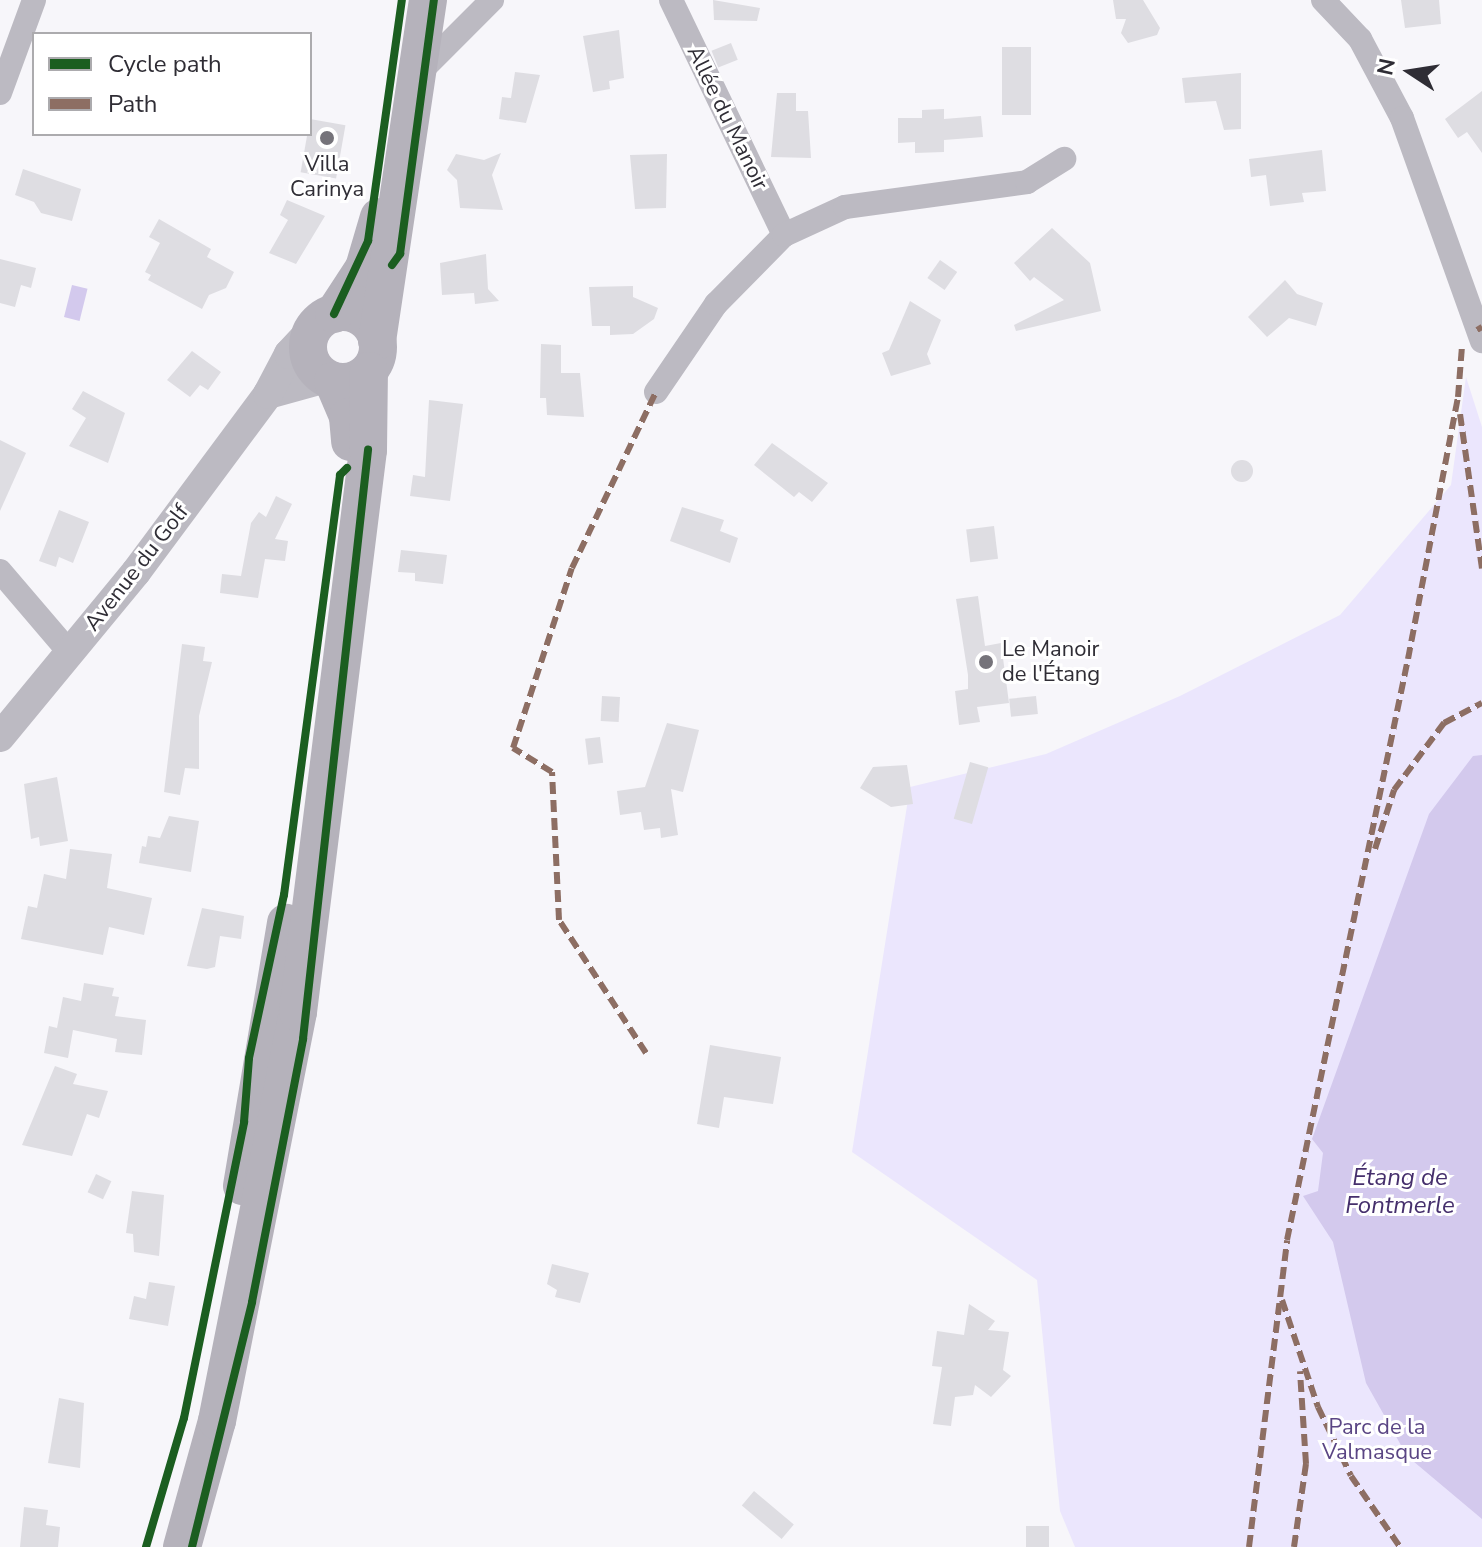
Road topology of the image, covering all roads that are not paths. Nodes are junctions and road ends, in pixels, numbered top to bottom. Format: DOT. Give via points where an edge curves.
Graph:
graph roads {
  1 [pos="34,0"];
  2 [pos="492,0"];
  3 [pos="671,0"];
  4 [pos="1323,0"];
  5 [pos="415,4"];
  6 [pos="419,74"];
  7 [pos="0,93"];
  8 [pos="1064,159"];
  9 [pos="784,235"];
  10 [pos="325,319"];
  11 [pos="1482,341"];
  12 [pos="373,356"];
  13 [pos="330,380"];
  14 [pos="656,392"];
  15 [pos="268,394"];
  16 [pos="0,571"];
  17 [pos="70,653"];
  18 [pos="0,737"];
  19 [pos="283,1010"];
  20 [pos="158,1547"];
  21 [pos="182,1547"];
  1 -- 7 [label="street"];
  2 -- 6 [label="street"];
  3 -- 9 [label="street, Allée du Manoir"];
  4 -- 11 [label="street" via="1360,39 1402,118"];
  5 -- 6 [label="main road, Avenue du Golf"];
  5 -- 10 [label="main road, Avenue du Golf" via="374,242"];
  6 -- 12 [label="main road, Avenue du Golf"];
  8 -- 9 [label="street" via="1027,182 845,207"];
  9 -- 14 [label="street" via="716,304"];
  10 -- 12 [label="main road" via="357,315"];
  10 -- 13 [label="main road" via="308,348 317,370"];
  10 -- 15 [label="street, Avenue du Golf" via="277,370"];
  12 -- 13 [label="main road" via="353,381"];
  12 -- 19 [label="main road, Avenue du Golf" via="368,450"];
  13 -- 15 [label="street"];
  13 -- 19 [label="main road" via="348,417 350,449 292,890"];
  15 -- 17 [label="street, Avenue du Golf"];
  16 -- 17 [label="street"];
  17 -- 18 [label="street, Avenue du Golf"];
  19 -- 20 [label="main road"];
  19 -- 21 [label="main road" via="217,1421"];
}
